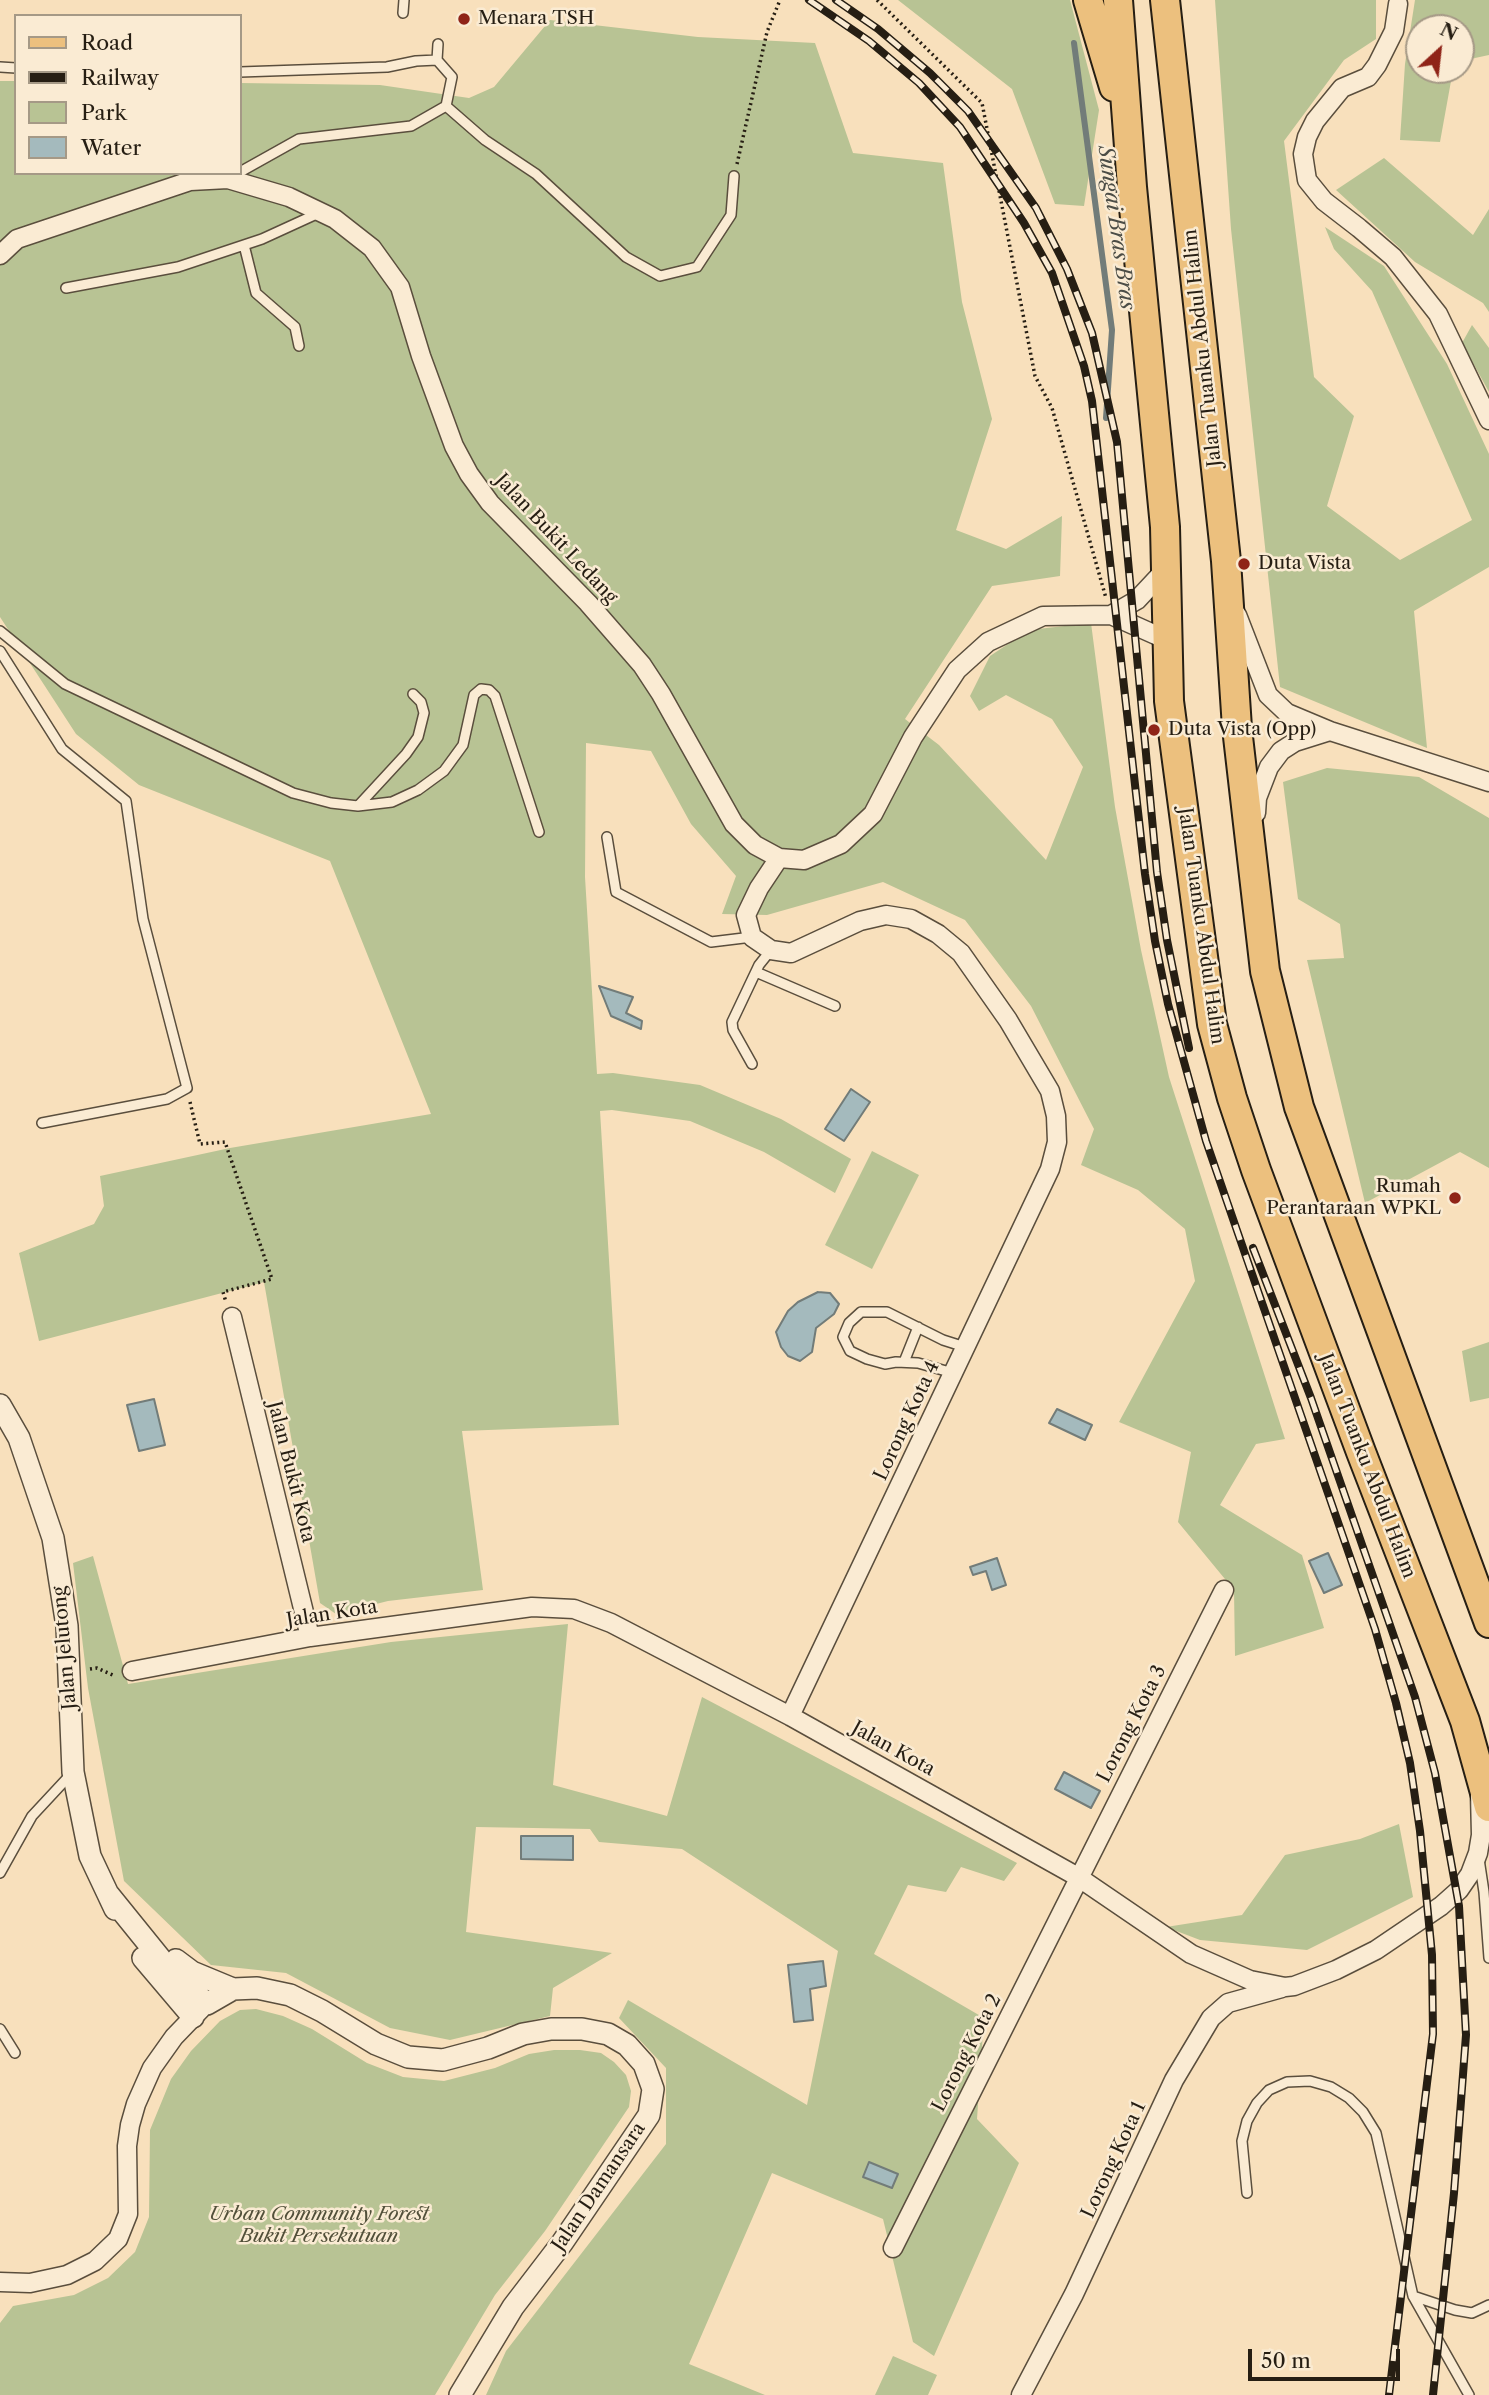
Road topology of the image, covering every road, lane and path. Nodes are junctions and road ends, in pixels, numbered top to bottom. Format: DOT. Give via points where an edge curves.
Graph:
graph roads {
  1 [pos="404,0"];
  2 [pos="780,0"];
  3 [pos="877,0"];
  4 [pos="1088,0"];
  5 [pos="1118,0"];
  6 [pos="1165,0"];
  7 [pos="1398,4"];
  8 [pos="403,13"];
  9 [pos="438,44"];
  10 [pos="437,60"];
  11 [pos="242,72"];
  12 [pos="446,106"];
  13 [pos="1127,126"];
  14 [pos="242,171"];
  15 [pos="235,175"];
  16 [pos="734,176"];
  17 [pos="321,212"];
  18 [pos="244,245"];
  19 [pos="0,255"];
  20 [pos="66,288"];
  21 [pos="299,346"];
  22 [pos="1489,420"];
  23 [pos="1226,568"];
  24 [pos="1166,569"];
  25 [pos="1111,615"];
  26 [pos="0,631"];
  27 [pos="1167,640"];
  28 [pos="0,650"];
  29 [pos="413,694"];
  30 [pos="1330,731"];
  31 [pos="1489,782"];
  32 [pos="359,806"];
  33 [pos="539,832"];
  34 [pos="607,837"];
  35 [pos="779,858"];
  36 [pos="1254,880"];
  37 [pos="752,937"];
  38 [pos="771,950"];
  39 [pos="756,972"];
  40 [pos="835,1006"];
  41 [pos="752,1064"];
  42 [pos="187,1088"];
  43 [pos="42,1123"];
  44 [pos="232,1317"];
  45 [pos="918,1326"];
  46 [pos="965,1347"];
  47 [pos="904,1362"];
  48 [pos="953,1373"];
  49 [pos="0,1405"];
  50 [pos="1224,1590"];
  51 [pos="1489,1623"];
  52 [pos="310,1637"];
  53 [pos="69,1673"];
  54 [pos="126,1678"];
  55 [pos="790,1716"];
  56 [pos="1479,1763"];
  57 [pos="73,1772"];
  58 [pos="1489,1807"];
  59 [pos="1478,1853"];
  60 [pos="0,1873"];
  61 [pos="1078,1877"];
  62 [pos="109,1895"];
  63 [pos="143,1936"];
  64 [pos="1489,1958"];
  65 [pos="1285,1987"];
  66 [pos="233,1989"];
  67 [pos="200,2011"];
  68 [pos="0,2029"];
  69 [pos="15,2053"];
  70 [pos="1247,2193"];
  71 [pos="892,2248"];
  72 [pos="0,2282"];
  73 [pos="1413,2296"];
  74 [pos="1489,2305"];
  75 [pos="460,2395"];
  76 [pos="1021,2395"];
  77 [pos="1469,2395"];
  1 -- 8 [label="lane"];
  2 -- 16 [label="path" via="767,32"];
  3 -- 25 [label="path" via="982,103 1035,376 1052,408"];
  4 -- 13 [label="main road"];
  5 -- 13 [label="main road, Jalan Tuanku Abdul Halim"];
  6 -- 23 [label="main road, Jalan Tuanku Abdul Halim"];
  7 -- 22 [label="street" via="1394,31 1377,65 1368,76 1342,88 1307,136 1303,154 1307,180 1324,201 1393,257 1438,314"];
  9 -- 10 [label="lane"];
  10 -- 11 [label="lane" via="387,67"];
  10 -- 12 [label="lane" via="452,77"];
  12 -- 14 [label="lane, Jalan Bukit Ledang" via="411,126 299,139"];
  12 -- 16 [label="lane" via="485,140 536,174 626,257 660,276 697,267 731,215"];
  13 -- 24 [label="main road, Jalan Tuanku Abdul Halim"];
  15 -- 17 [label="street, Jalan Bukit Ledang"];
  15 -- 19 [label="street, Jalan Bukit Ledang" via="190,181 106,208 17,239"];
  17 -- 18 [label="lane"];
  17 -- 35 [label="street, Jalan Bukit Ledang" via="372,248 400,287 454,446 476,484 642,665 734,824 755,845"];
  18 -- 20 [label="lane" via="178,267"];
  18 -- 21 [label="lane" via="256,293 295,327"];
  23 -- 30 [label="street" via="1237,618 1268,695 1287,713"];
  23 -- 36 [label="main road, Jalan Tuanku Abdul Halim"];
  24 -- 25 [label="street" via="1137,600"];
  24 -- 27 [label="main road, Jalan Tuanku Abdul Halim"];
  25 -- 27 [label="street"];
  25 -- 35 [label="street" via="1043,616 988,642 957,670 913,737 873,814 841,844 804,860"];
  26 -- 32 [label="lane" via="65,684 293,793"];
  27 -- 56 [label="main road, Jalan Tuanku Abdul Halim" via="1169,701 1212,1024 1232,1098"];
  28 -- 42 [label="lane" via="62,749 126,801 143,919"];
  29 -- 32 [label="lane" via="424,713 418,737"];
  30 -- 31 [label="street"];
  30 -- 36 [label="street" via="1294,743 1269,766 1256,798"];
  32 -- 33 [label="lane" via="392,802 444,771 463,744 474,695 489,690 495,696"];
  34 -- 37 [label="lane" via="616,892 711,942"];
  35 -- 37 [label="street" via="746,915"];
  36 -- 51 [label="main road, Jalan Tuanku Abdul Halim" via="1265,971 1299,1107"];
  37 -- 38 [label="street"];
  38 -- 39 [label="lane"];
  38 -- 46 [label="street, Lorong Kota 4" via="790,953 860,921 886,915 911,919 961,953 1050,1091 1057,1142 1050,1169"];
  39 -- 40 [label="lane"];
  39 -- 41 [label="lane" via="732,1026"];
  42 -- 43 [label="lane" via="167,1099"];
  42 -- 44 [label="path" via="200,1144 225,1142 272,1279 223,1292"];
  44 -- 52 [label="street, Jalan Bukit Kota"];
  45 -- 46 [label="lane"];
  45 -- 47 [label="lane"];
  45 -- 47 [label="lane" via="887,1311 861,1312 843,1337 850,1351 867,1359 885,1364"];
  46 -- 48 [label="street, Lorong Kota 4"];
  47 -- 48 [label="lane"];
  48 -- 55 [label="street, Lorong Kota 4"];
  49 -- 53 [label="street, Jalan Jelutong" via="19,1438 53,1538"];
  50 -- 61 [label="street, Lorong Kota 3"];
  52 -- 54 [label="street, Jalan Kota"];
  52 -- 55 [label="street, Jalan Kota" via="532,1607 574,1609 611,1623"];
  53 -- 54 [label="path" via="97,1668"];
  53 -- 57 [label="street, Jalan Jelutong"];
  55 -- 61 [label="street, Jalan Kota"];
  56 -- 58 [label="main road, Jalan Tuanku Abdul Halim"];
  56 -- 59 [label="street, Jalan Kota" via="1482,1813"];
  57 -- 60 [label="lane" via="32,1816"];
  57 -- 62 [label="street, Jalan Jelutong" via="90,1856"];
  59 -- 64 [label="lane"];
  59 -- 65 [label="street, Jalan Kota" via="1459,1890 1419,1921 1336,1970"];
  61 -- 65 [label="street, Jalan Kota" via="1191,1954 1250,1980"];
  61 -- 71 [label="street, Lorong Kota 2"];
  62 -- 63 [label="street, Jalan Jelutong"];
  62 -- 67 [label="street, Jalan Jelutong" via="133,1945"];
  63 -- 66 [label="street" via="192,1972"];
  63 -- 67 [label="street, Jalan Jelutong"];
  65 -- 76 [label="street, Lorong Kota 1" via="1228,2003 1211,2018 1174,2080 1074,2294"];
  66 -- 67 [label="street"];
  66 -- 75 [label="street, Jalan Damansara" via="257,1988 290,1995 408,2057 443,2060 523,2034 582,2029 608,2034 645,2064 653,2089 649,2115 513,2308"];
  67 -- 72 [label="street" via="152,2068 133,2114 127,2146 128,2214 118,2239 95,2261 67,2275 30,2283"];
  68 -- 69 [label="lane"];
  70 -- 73 [label="lane" via="1242,2141 1256,2103 1269,2090 1287,2082 1310,2081 1349,2098 1376,2133"];
  73 -- 74 [label="lane" via="1472,2313"];
  73 -- 77 [label="lane"];
}
